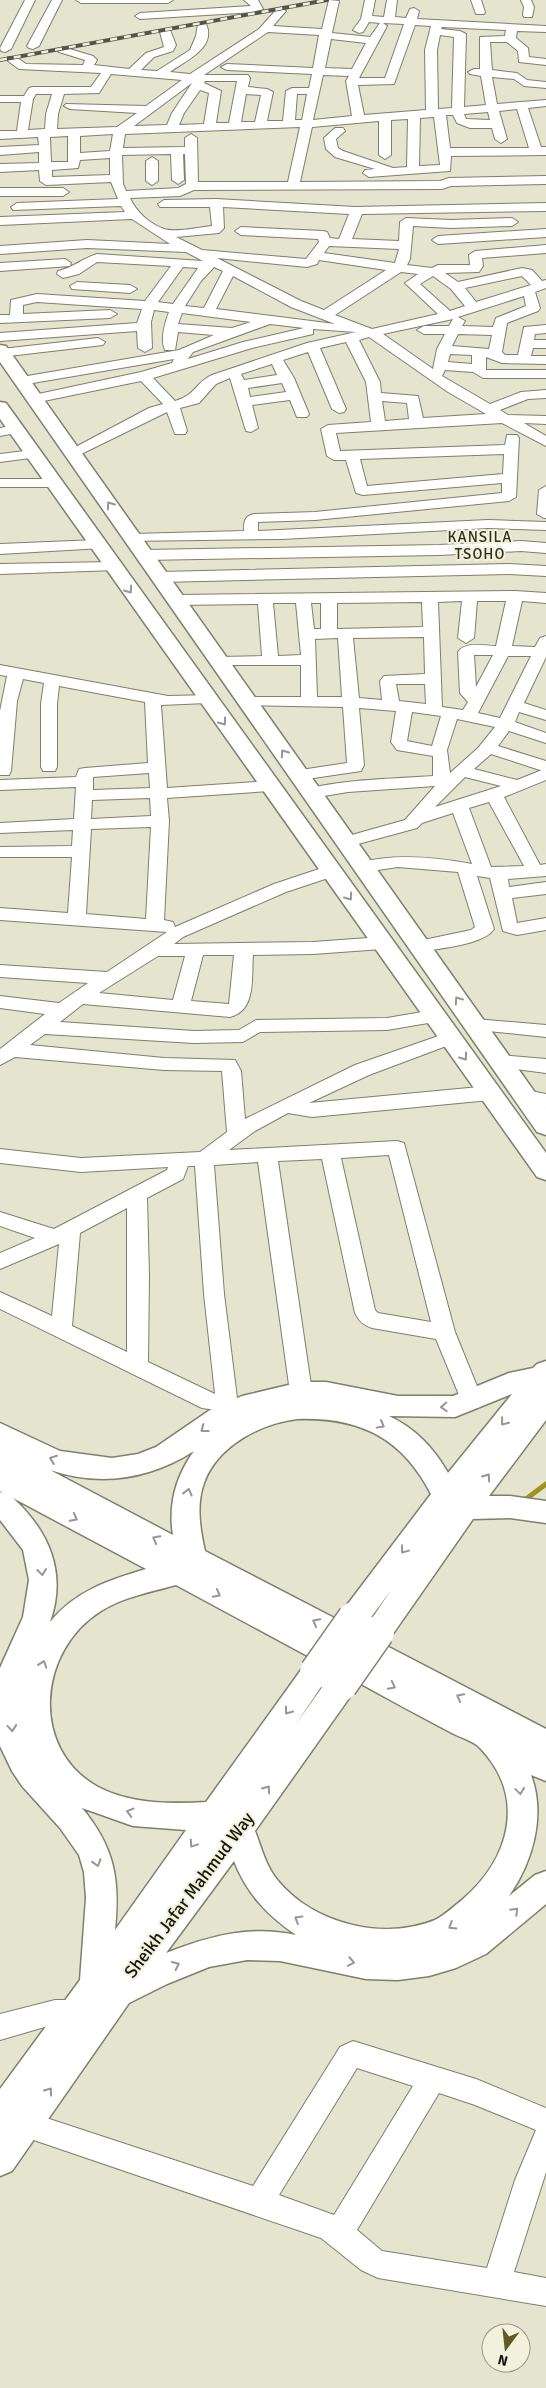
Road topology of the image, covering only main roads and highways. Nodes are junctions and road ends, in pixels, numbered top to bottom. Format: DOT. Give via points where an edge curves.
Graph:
graph roads {
  1 [pos="1,347"];
  2 [pos="0,407"];
  3 [pos="8,431"];
  4 [pos="546,1126"];
  5 [pos="546,1171"];
  6 [pos="544,1383"];
  7 [pos="0,1434"];
  8 [pos="0,1457"];
  9 [pos="0,1478"];
  10 [pos="456,1501"];
  11 [pos="0,1503"];
  12 [pos="546,1512"];
  13 [pos="185,1565"];
  14 [pos="328,1678"];
  15 [pos="546,1725"];
  16 [pos="495,1728"];
  17 [pos="546,1744"];
  18 [pos="546,1768"];
  19 [pos="226,1822"];
  20 [pos="546,1885"];
  21 [pos="106,1990"];
  22 [pos="12,2120"];
  23 [pos="0,2159"];
  4 -- 1 [label="main road, one-way" via="21,381"];
  2 -- 3 [label="main road"];
  3 -- 5 [label="main road, one-way" via="33,454"];
  6 -- 7 [label="main road, one-way" via="518,1380 455,1406 398,1407 326,1392 301,1392 227,1408 166,1455 112,1469 55,1461"];
  6 -- 10 [label="main road" via="497,1463"];
  13 -- 8 [label="main road, one-way"];
  9 -- 13 [label="main road, one-way"];
  10 -- 12 [label="main road"];
  13 -- 10 [label="main road, one-way" via="186,1500 197,1468 220,1440 235,1430 286,1410 337,1411 378,1422 423,1456"];
  10 -- 14 [label="main road, Sheikh Jafar Mahmud Way, bridge" via="378,1632"];
  10 -- 14 [label="main road, Sheikh Jafar Mahmud Way, one-way, bridge" via="354,1618"];
  11 -- 21 [label="main road, one-way" via="23,1525 36,1544 43,1567 44,1590 30,1639 11,1682 12,1736 30,1771 80,1828 93,1849 102,1892"];
  13 -- 16 [label="main road"];
  19 -- 13 [label="main road, one-way" via="142,1816 86,1795 65,1778 48,1756 38,1729 34,1702 37,1680 64,1625 90,1603 112,1592"];
  14 -- 19 [label="main road, Sheikh Jafar Mahmud Way"];
  15 -- 16 [label="main road"];
  16 -- 17 [label="main road"];
  16 -- 18 [label="main road"];
  16 -- 19 [label="main road, one-way" via="519,1783 522,1810 519,1846 508,1874 489,1899 439,1934 409,1942 379,1944 342,1938 315,1929 290,1914 269,1893"];
  19 -- 21 [label="main road, Sheikh Jafar Mahmud Way"];
  21 -- 20 [label="main road, one-way" via="198,1955 235,1945 286,1947 369,1966 410,1966 446,1957 476,1943 496,1930"];
  22 -- 21 [label="main road, Sheikh Jafar Mahmud Way, one-way"];
  21 -- 22 [label="main road, Sheikh Jafar Mahmud Way" via="77,2012"];
  22 -- 23 [label="main road, Sheikh Jafar Mahmud Way"];
}
